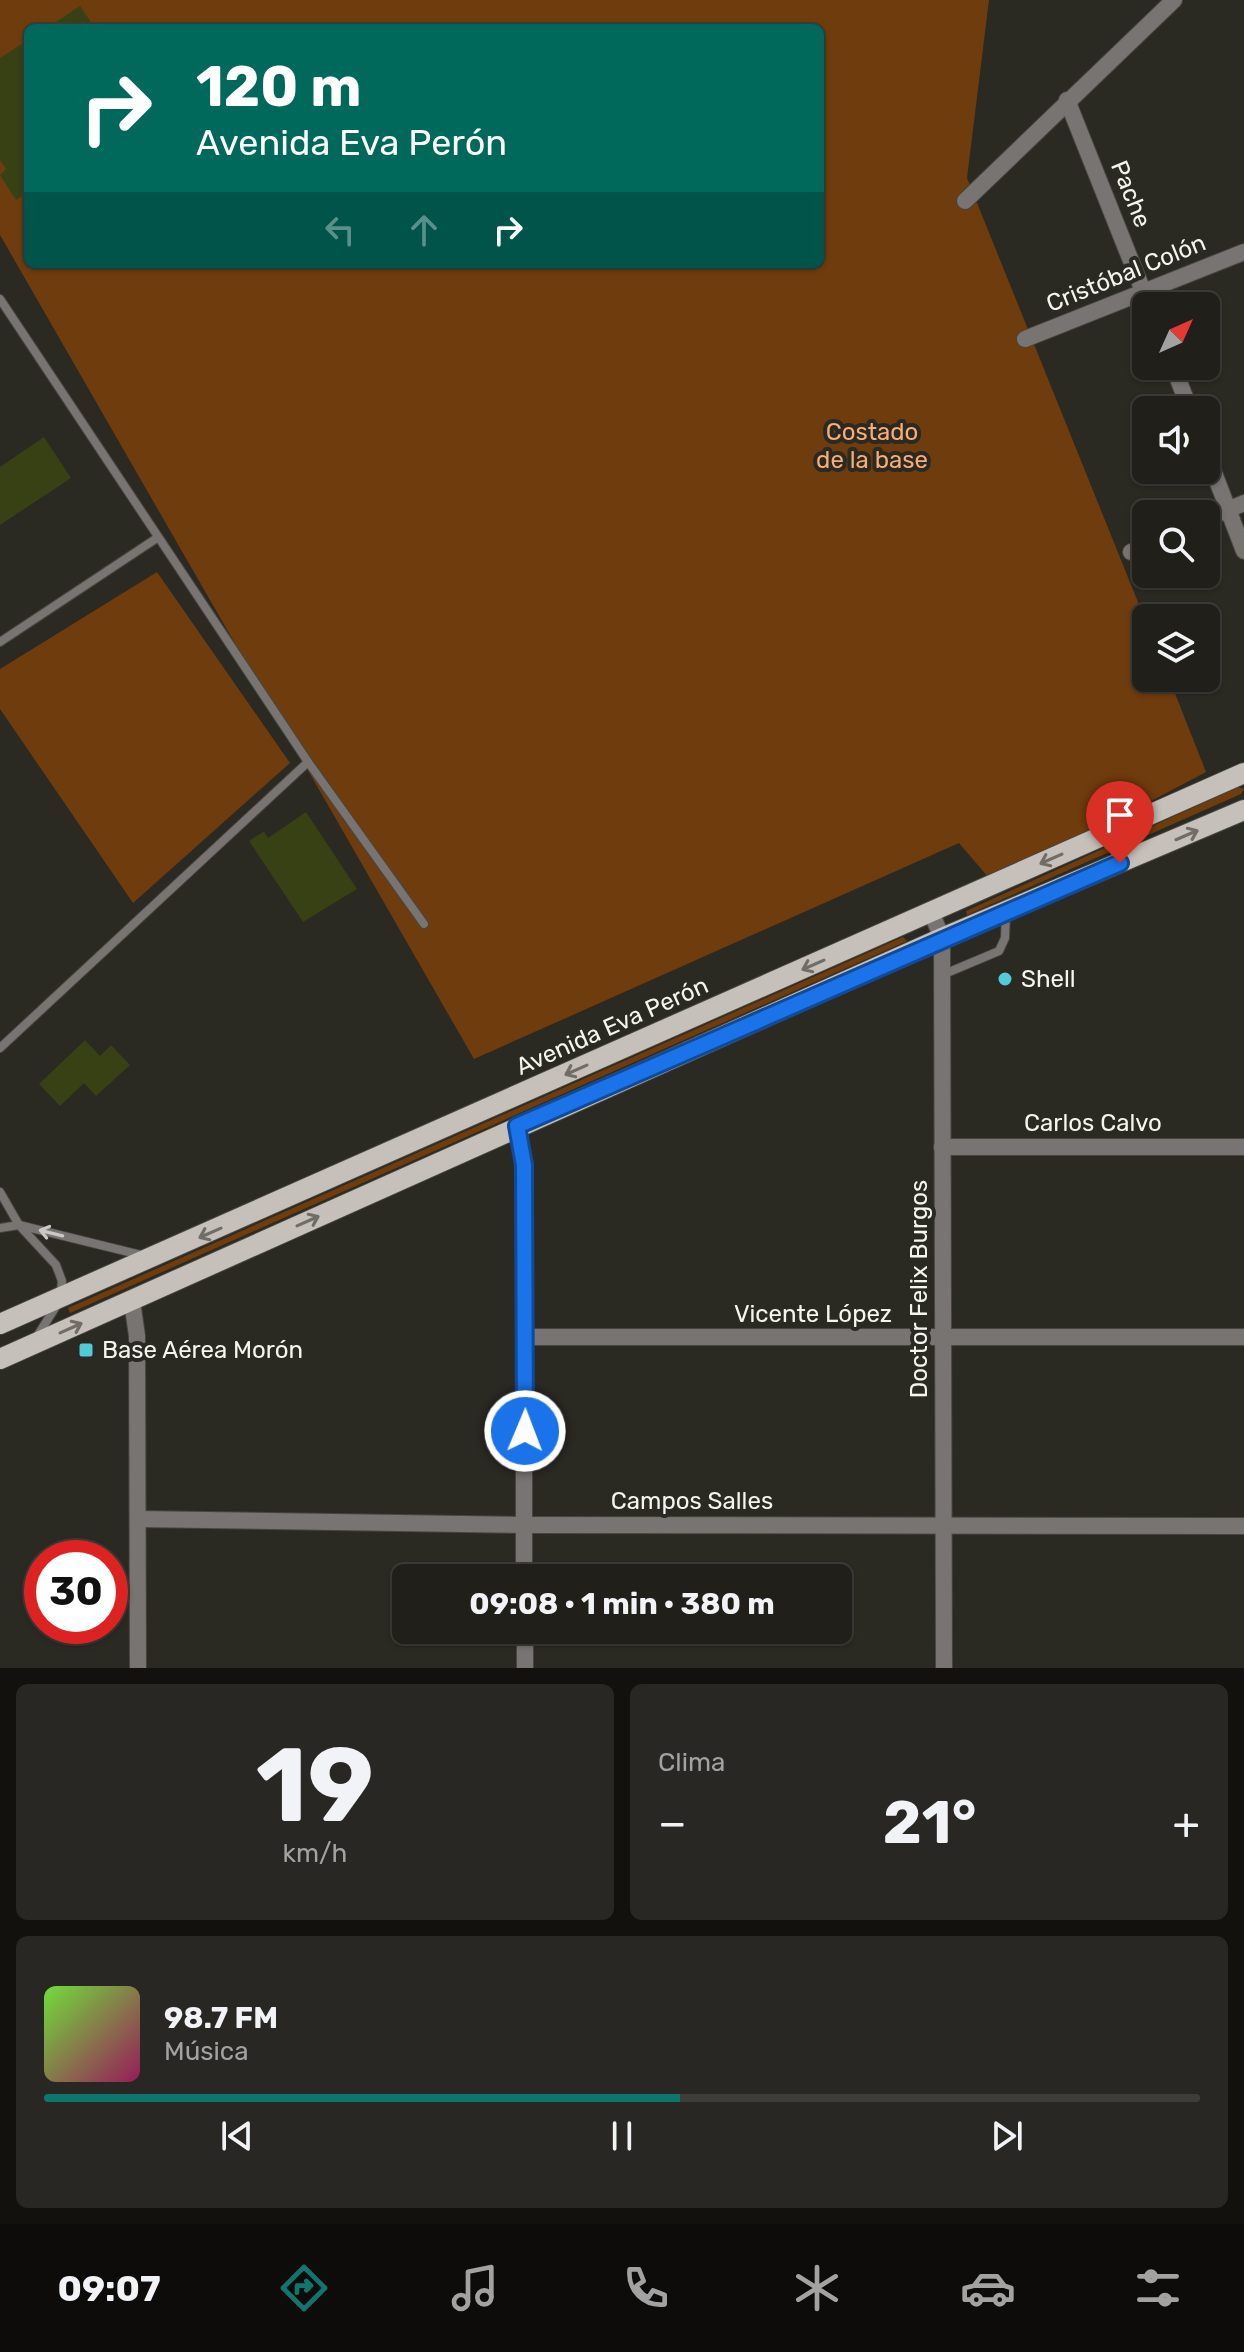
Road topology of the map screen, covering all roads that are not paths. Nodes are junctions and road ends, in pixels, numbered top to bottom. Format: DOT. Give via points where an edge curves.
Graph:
graph roads {
  1 [pos="1174,0"];
  2 [pos="1067,100"];
  3 [pos="965,201"];
  4 [pos="1244,252"];
  5 [pos="1144,292"];
  6 [pos="1161,292"];
  7 [pos="0,299"];
  8 [pos="1132,304"];
  9 [pos="1025,339"];
  10 [pos="1220,477"];
  11 [pos="1236,506"];
  12 [pos="157,538"];
  13 [pos="1244,551"];
  14 [pos="0,642"];
  15 [pos="308,762"];
  16 [pos="1244,773"];
  17 [pos="1244,810"];
  18 [pos="1006,911"];
  19 [pos="931,912"];
  20 [pos="424,924"];
  21 [pos="942,938"];
  22 [pos="942,975"];
  23 [pos="0,1048"];
  24 [pos="517,1126"];
  25 [pos="942,1147"];
  26 [pos="1244,1147"];
  27 [pos="0,1192"];
  28 [pos="19,1225"];
  29 [pos="0,1228"];
  30 [pos="153,1259"];
  31 [pos="60,1300"];
  32 [pos="132,1301"];
  33 [pos="0,1324"];
  34 [pos="526,1337"];
  35 [pos="1244,1337"];
  36 [pos="944,1339"];
  37 [pos="31,1345"];
  38 [pos="1,1357"];
  39 [pos="139,1519"];
  40 [pos="524,1525"];
  41 [pos="945,1526"];
  42 [pos="1244,1526"];
  43 [pos="524,1564"];
  44 [pos="525,1644"];
  45 [pos="138,1668"];
  46 [pos="525,1668"];
  47 [pos="944,1668"];
  1 -- 2 [label="street"];
  2 -- 3 [label="street"];
  2 -- 5 [label="street, Pache"];
  4 -- 6 [label="street, Cristóbal Colón"];
  7 -- 12 [label="lane"];
  8 -- 9 [label="street, Cristóbal Colón"];
  10 -- 11 [label="street"];
  11 -- 13 [label="street"];
  12 -- 14 [label="lane"];
  12 -- 15 [label="lane"];
  15 -- 20 [label="lane"];
  15 -- 23 [label="lane"];
  16 -- 19 [label="main road, Avenida Eva Perón, one-way"];
  18 -- 17 [label="main road, one-way"];
  18 -- 21 [label="main road"];
  18 -- 22 [label="lane" via="999,951"];
  19 -- 21 [label="street, Doctor Felix Burgos"];
  19 -- 30 [label="main road, Avenida Eva Perón, one-way"];
  21 -- 22 [label="street, Doctor Felix Burgos"];
  21 -- 24 [label="main road"];
  22 -- 25 [label="street, Doctor Felix Burgos"];
  32 -- 24 [label="main road, one-way"];
  24 -- 34 [label="street" via="524,1165"];
  25 -- 26 [label="street, Carlos Calvo"];
  25 -- 36 [label="street, Doctor Felix Burgos"];
  27 -- 28 [label="lane"];
  28 -- 29 [label="lane"];
  30 -- 28 [label="lane, one-way"];
  28 -- 31 [label="lane" via="56,1265 62,1281"];
  30 -- 31 [label="main road, Avenida Eva Perón"];
  31 -- 33 [label="main road, Avenida Eva Perón"];
  31 -- 37 [label="lane"];
  37 -- 32 [label="main road, one-way"];
  32 -- 39 [label="street"];
  34 -- 36 [label="street, Vicente López"];
  34 -- 40 [label="street"];
  35 -- 36 [label="street, Vicente López"];
  36 -- 41 [label="street, Doctor Felix Burgos"];
  37 -- 38 [label="main road"];
  39 -- 40 [label="street, Campos Salles"];
  39 -- 45 [label="street"];
  40 -- 41 [label="street, Campos Salles"];
  40 -- 43 [label="street"];
  41 -- 42 [label="street, Campos Salles"];
  41 -- 47 [label="street, Doctor Felix Burgos"];
  44 -- 46 [label="street"];
}
